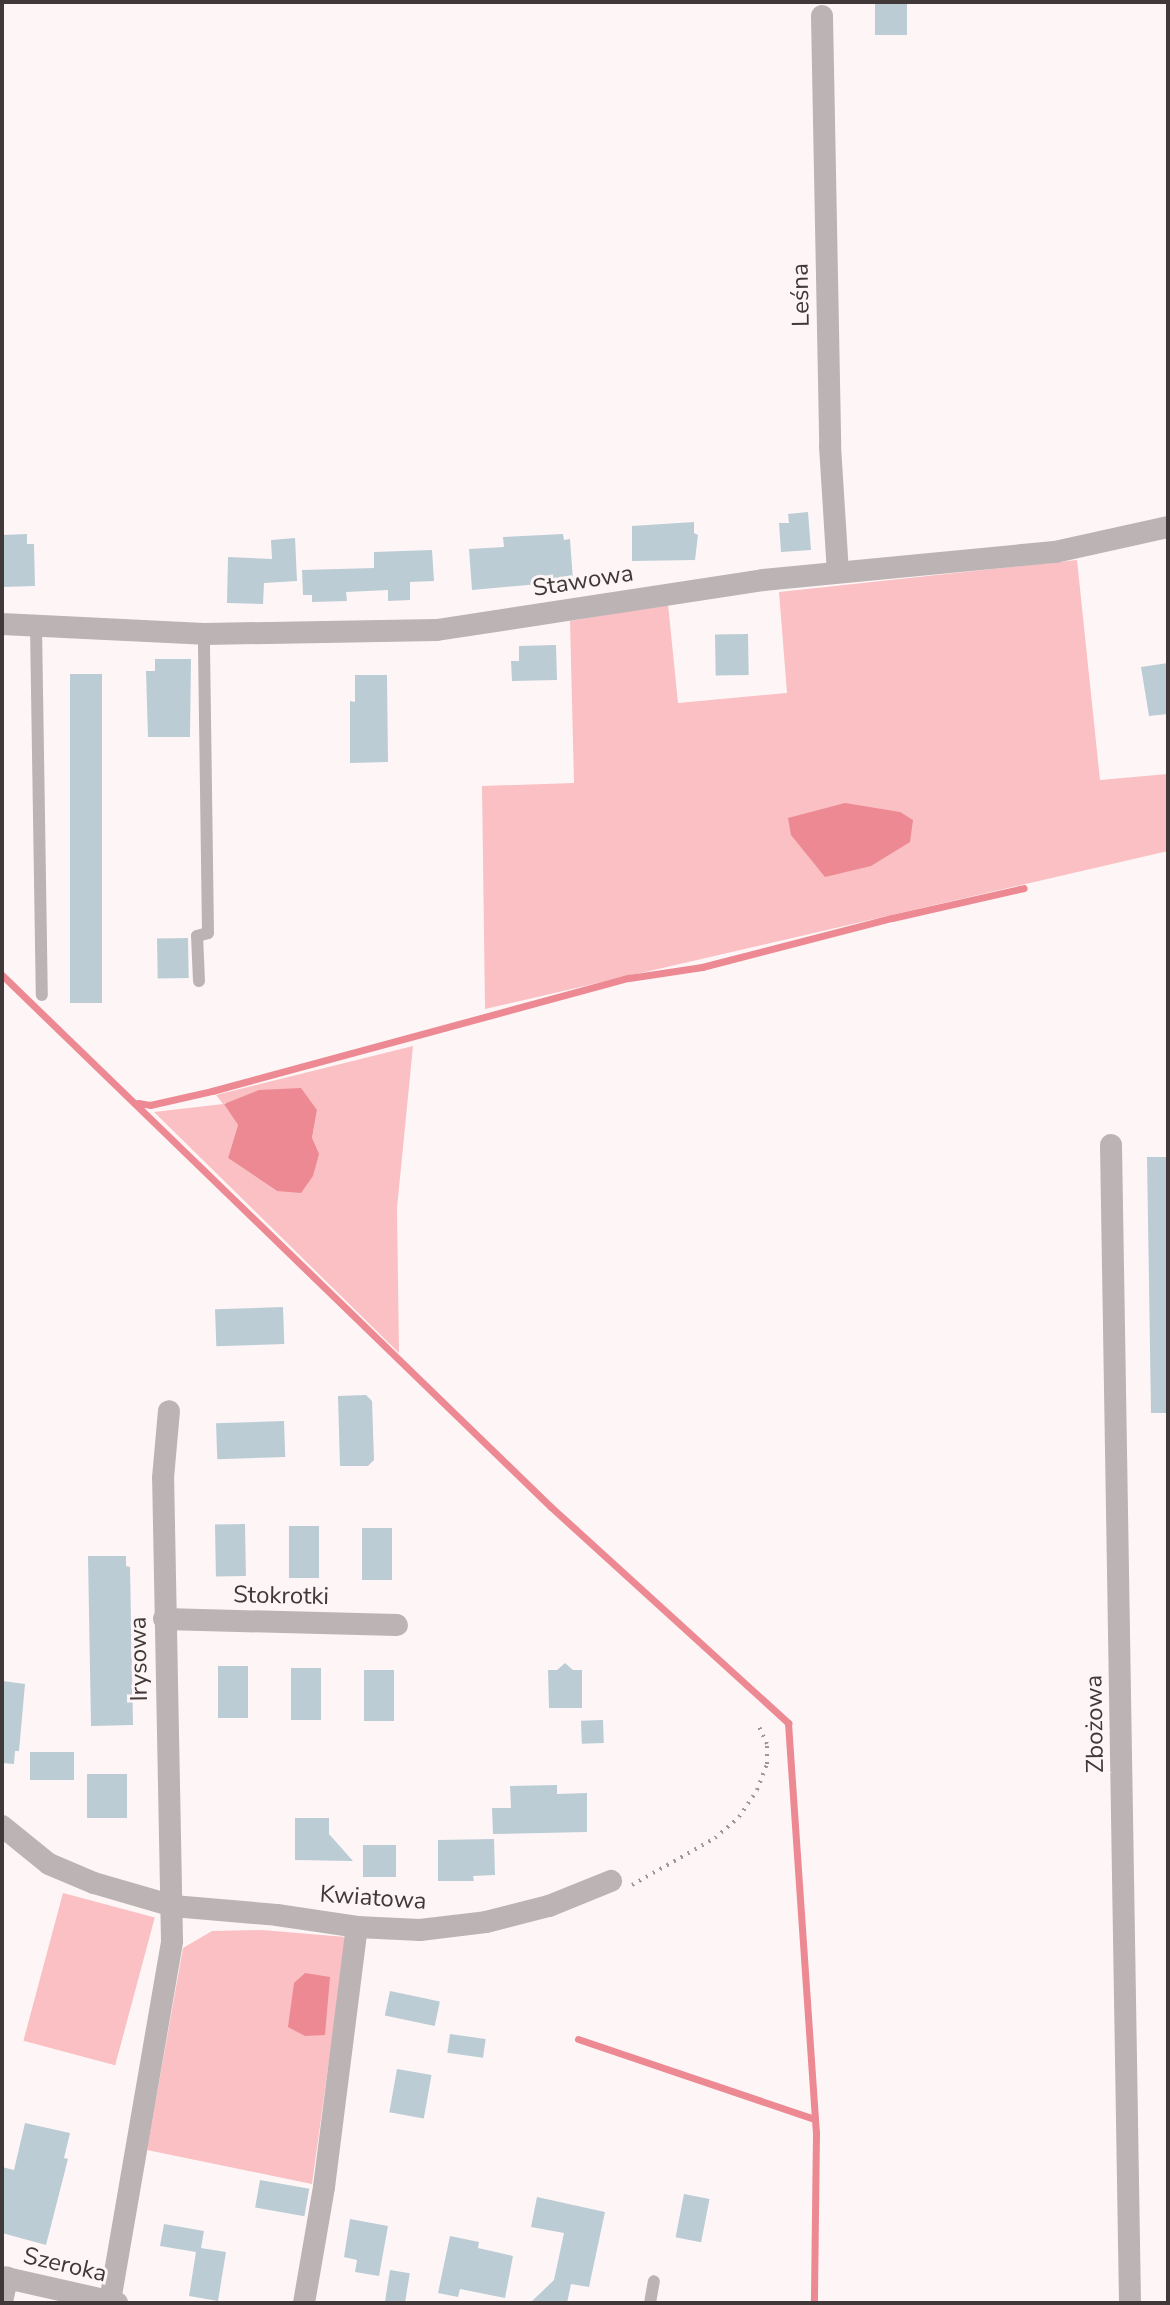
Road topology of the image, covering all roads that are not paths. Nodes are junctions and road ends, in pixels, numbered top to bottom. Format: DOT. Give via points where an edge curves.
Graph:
graph roads {
  1 [pos="822,16"];
  2 [pos="1168,527"];
  3 [pos="838,572"];
  4 [pos="2,624"];
  5 [pos="36,626"];
  6 [pos="204,634"];
  7 [pos="199,981"];
  8 [pos="42,995"];
  9 [pos="1111,1145"];
  10 [pos="169,1411"];
  11 [pos="164,1619"];
  12 [pos="397,1625"];
  13 [pos="2,1826"];
  14 [pos="611,1881"];
  15 [pos="173,1906"];
  16 [pos="357,1927"];
  17 [pos="4,2278"];
  18 [pos="654,2281"];
  19 [pos="2,2302"];
  20 [pos="113,2302"];
  21 [pos="304,2303"];
  22 [pos="650,2303"];
  23 [pos="1130,2303"];
  1 -- 3 [label="street, Leśna" via="830,446"];
  2 -- 3 [label="street, Stawowa" via="1055,552"];
  3 -- 6 [label="street, Stawowa" via="437,630"];
  4 -- 5 [label="street, Stawowa"];
  5 -- 6 [label="street, Stawowa"];
  5 -- 8 [label="lane"];
  6 -- 7 [label="lane" via="208,933 197,936"];
  9 -- 23 [label="street, Zbożowa"];
  10 -- 11 [label="street, Irysowa" via="163,1478"];
  11 -- 12 [label="street, Stokrotki"];
  11 -- 15 [label="street, Irysowa"];
  13 -- 15 [label="street, Kwiatowa" via="49,1864"];
  14 -- 16 [label="street, Kwiatowa" via="549,1906 486,1922 420,1930"];
  15 -- 16 [label="street, Kwiatowa"];
  15 -- 20 [label="street" via="172,1941"];
  16 -- 21 [label="street"];
  17 -- 19 [label="street"];
  17 -- 20 [label="street, Szeroka"];
  18 -- 22 [label="lane"];
}
